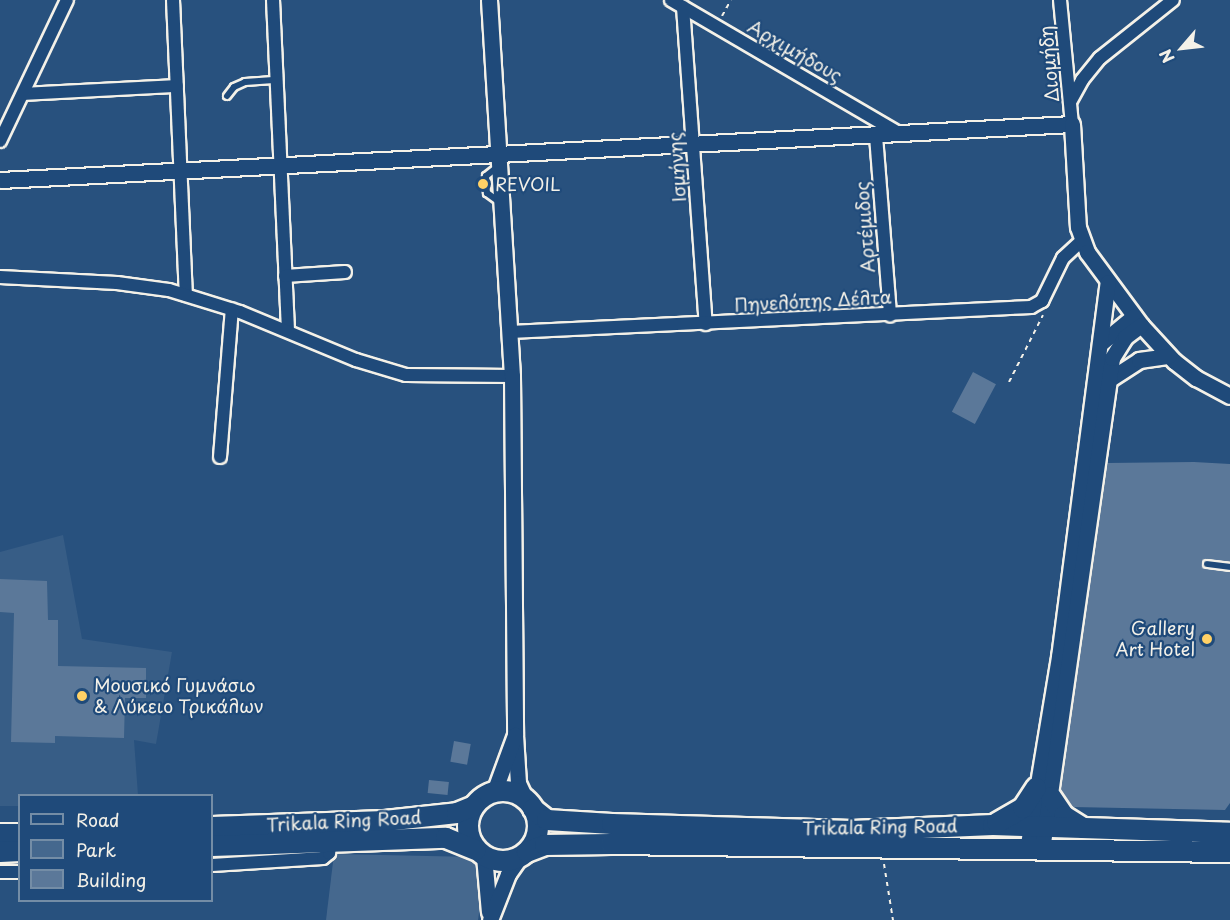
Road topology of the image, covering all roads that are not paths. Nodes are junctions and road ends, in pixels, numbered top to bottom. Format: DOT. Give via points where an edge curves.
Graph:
graph roads {
  1 [pos="67,0"];
  2 [pos="173,0"];
  3 [pos="273,0"];
  4 [pos="489,0"];
  5 [pos="671,0"];
  6 [pos="1060,0"];
  7 [pos="1173,0"];
  8 [pos="683,7"];
  9 [pos="277,80"];
  10 [pos="177,86"];
  11 [pos="23,93"];
  12 [pos="227,96"];
  13 [pos="1070,102"];
  14 [pos="1072,124"];
  15 [pos="900,134"];
  16 [pos="876,136"];
  17 [pos="0,141"];
  18 [pos="693,146"];
  19 [pos="502,160"];
  20 [pos="281,166"];
  21 [pos="181,171"];
  22 [pos="0,180"];
  23 [pos="1082,240"];
  24 [pos="345,272"];
  25 [pos="285,276"];
  26 [pos="0,277"];
  27 [pos="1108,282"];
  28 [pos="186,295"];
  29 [pos="232,309"];
  30 [pos="890,315"];
  31 [pos="1138,320"];
  32 [pos="706,324"];
  33 [pos="288,331"];
  34 [pos="510,332"];
  35 [pos="1100,344"];
  36 [pos="1169,356"];
  37 [pos="512,376"];
  38 [pos="1110,379"];
  39 [pos="1230,396"];
  40 [pos="220,457"];
  41 [pos="1207,564"];
  42 [pos="1230,567"];
  43 [pos="515,735"];
  44 [pos="494,792"];
  45 [pos="1044,793"];
  46 [pos="530,804"];
  47 [pos="474,806"];
  48 [pos="993,825"];
  49 [pos="1038,826"];
  50 [pos="213,827"];
  51 [pos="1083,828"];
  52 [pos="1230,833"];
  53 [pos="0,834"];
  54 [pos="18,834"];
  55 [pos="331,843"];
  56 [pos="213,846"];
  57 [pos="1035,850"];
  58 [pos="18,851"];
  59 [pos="0,852"];
  60 [pos="1230,852"];
  61 [pos="480,853"];
  62 [pos="524,855"];
  63 [pos="213,865"];
  64 [pos="0,872"];
  65 [pos="18,872"];
  66 [pos="489,920"];
  1 -- 11 [label="street"];
  2 -- 10 [label="street"];
  3 -- 9 [label="street"];
  4 -- 19 [label="street"];
  5 -- 8 [label="street, Αρχιμήδους"];
  6 -- 13 [label="street, Διομήδη"];
  7 -- 13 [label="street" via="1100,58"];
  8 -- 15 [label="street, Αρχιμήδους"];
  8 -- 18 [label="street, Ισμήνης"];
  9 -- 12 [label="lane" via="245,82"];
  9 -- 20 [label="street"];
  10 -- 11 [label="street"];
  10 -- 21 [label="street"];
  11 -- 17 [label="street"];
  13 -- 14 [label="street, Διομήδη"];
  14 -- 15 [label="street"];
  14 -- 23 [label="street"];
  15 -- 16 [label="street"];
  16 -- 18 [label="street"];
  16 -- 30 [label="street, Αρτέμιδος"];
  18 -- 19 [label="street"];
  18 -- 32 [label="street, Ισμήνης"];
  19 -- 20 [label="street"];
  19 -- 34 [label="street"];
  20 -- 21 [label="street"];
  20 -- 25 [label="street"];
  21 -- 22 [label="street"];
  21 -- 28 [label="street"];
  23 -- 27 [label="street"];
  23 -- 30 [label="street, Πηνελόπης Δέλτα" via="1063,258 1042,301 1019,308"];
  24 -- 25 [label="street"];
  25 -- 33 [label="street"];
  26 -- 28 [label="street" via="117,283"];
  27 -- 31 [label="street"];
  27 -- 35 [label="street"];
  28 -- 29 [label="street"];
  29 -- 33 [label="street"];
  29 -- 40 [label="street"];
  30 -- 32 [label="street, Πηνελόπης Δέλτα"];
  31 -- 35 [label="street"];
  31 -- 36 [label="street"];
  31 -- 38 [label="street" via="1116,350"];
  32 -- 34 [label="street, Πηνελόπης Δέλτα"];
  33 -- 37 [label="street" via="356,360 406,375"];
  34 -- 37 [label="street"];
  35 -- 45 [label="street"];
  36 -- 38 [label="street" via="1139,360"];
  36 -- 39 [label="street" via="1196,378"];
  37 -- 43 [label="street"];
  38 -- 45 [label="street"];
  41 -- 42 [label="lane"];
  43 -- 44 [label="street"];
  43 -- 46 [label="street" via="518,783"];
  44 -- 46 [label="main road" via="509,791"];
  44 -- 47 [label="main road"];
  45 -- 48 [label="main road"];
  45 -- 49 [label="street"];
  45 -- 51 [label="main road" via="1064,816"];
  46 -- 48 [label="main road, Trikala Ring Road" via="547,820 612,824 852,831"];
  46 -- 62 [label="main road" via="537,835"];
  47 -- 50 [label="main road, Trikala Ring Road" via="457,813 385,821"];
  47 -- 61 [label="main road" via="468,832"];
  48 -- 49 [label="main road, Trikala Ring Road"];
  49 -- 51 [label="main road, Trikala Ring Road"];
  49 -- 57 [label="street"];
  51 -- 52 [label="main road, Trikala Ring Road"];
  53 -- 54 [label="main road"];
  55 -- 56 [label="main road"];
  55 -- 61 [label="main road" via="446,838"];
  55 -- 63 [label="street" via="329,853 310,860"];
  57 -- 60 [label="main road"];
  57 -- 62 [label="main road" via="566,844 545,845"];
  58 -- 59 [label="main road"];
  61 -- 62 [label="main road" via="502,862"];
  61 -- 66 [label="street"];
  62 -- 66 [label="street" via="508,873"];
  64 -- 65 [label="street"];
}
